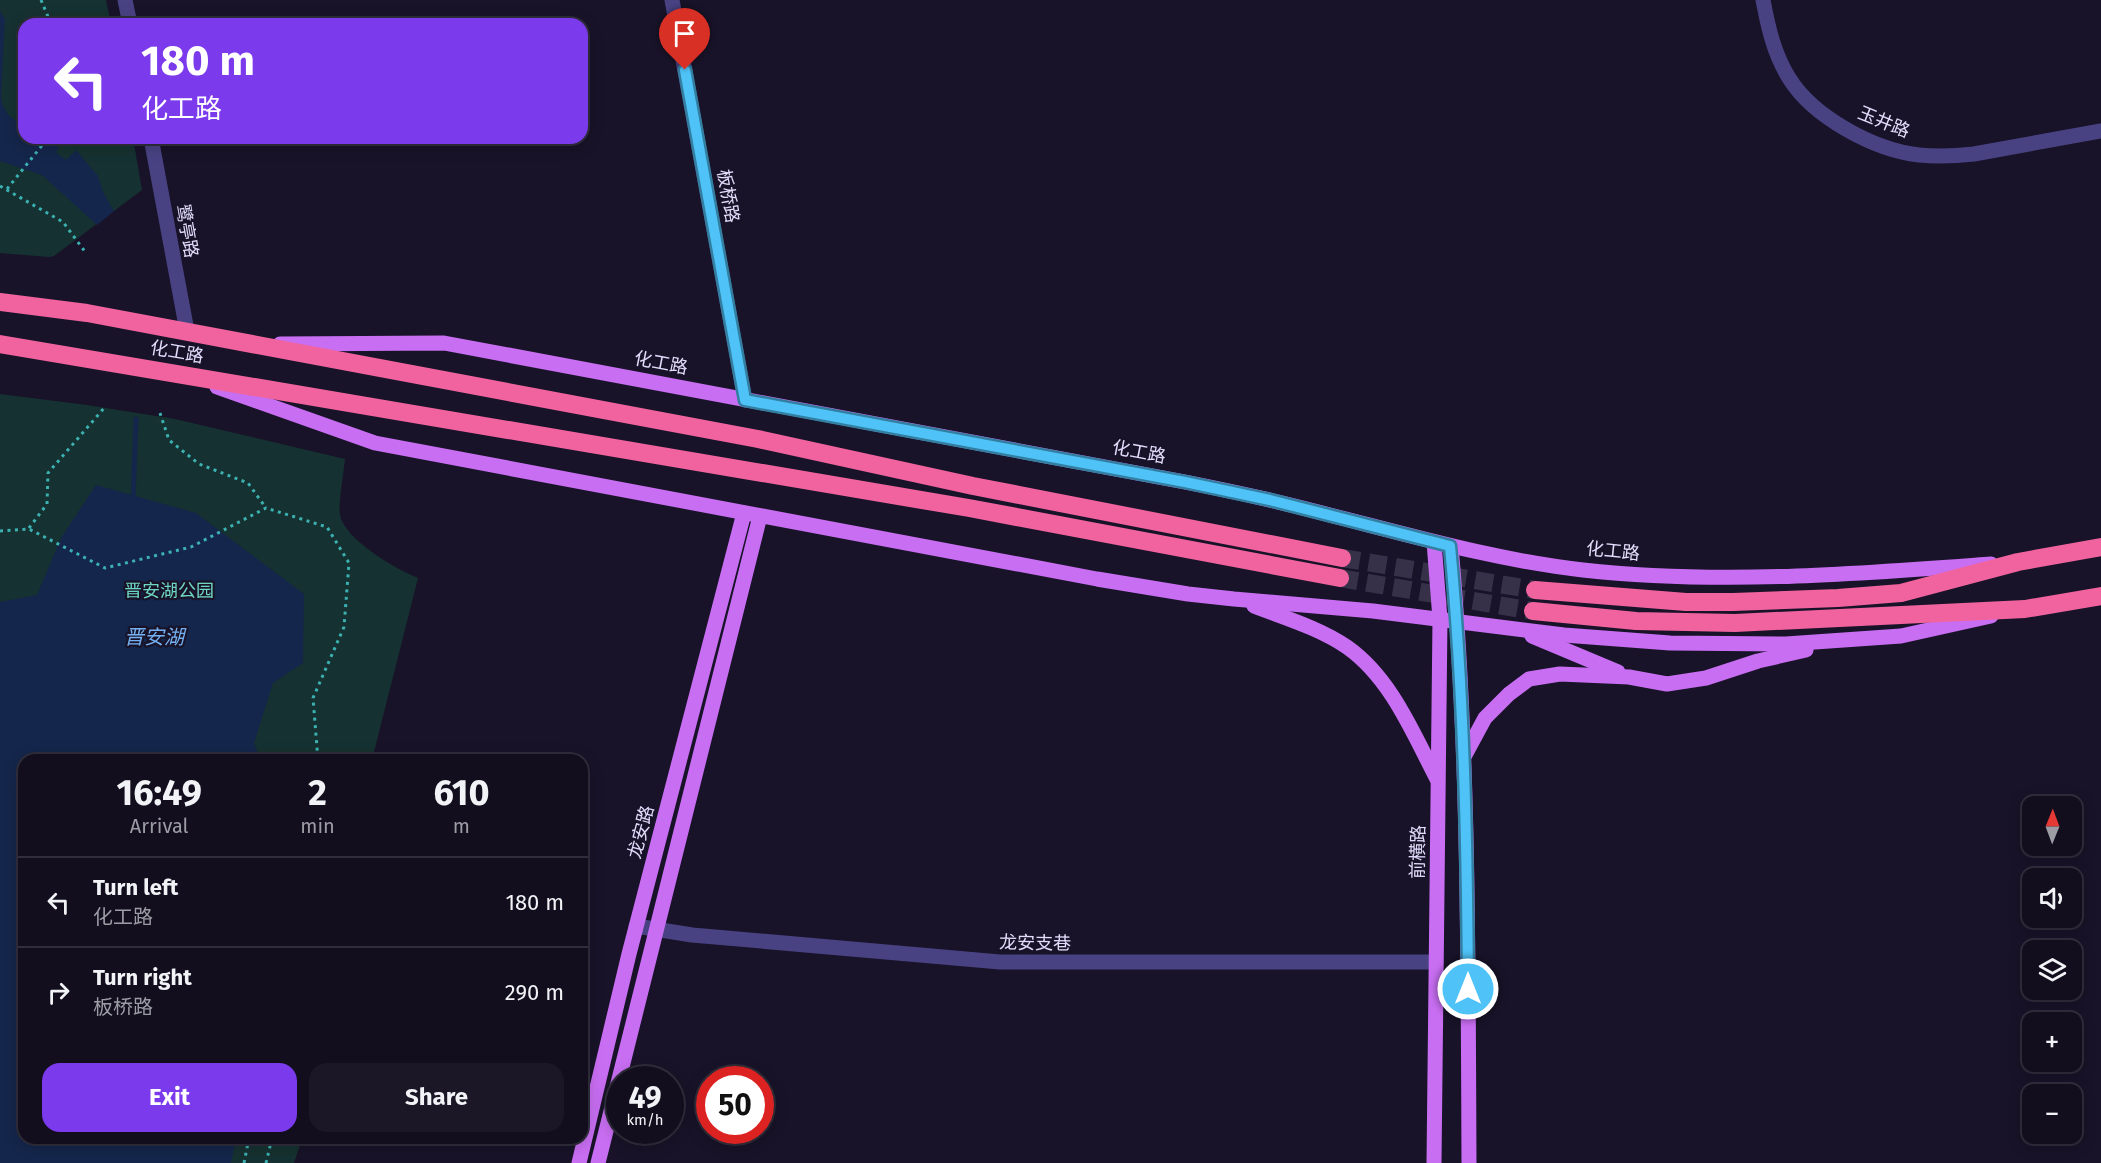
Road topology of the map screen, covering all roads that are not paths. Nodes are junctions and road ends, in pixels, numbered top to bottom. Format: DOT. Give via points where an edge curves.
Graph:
graph roads {
  1 [pos="125,0"];
  2 [pos="672,0"];
  3 [pos="1763,0"];
  4 [pos="129,18"];
  5 [pos="2101,131"];
  6 [pos="152,144"];
  7 [pos="0,302"];
  8 [pos="187,331"];
  9 [pos="0,344"];
  10 [pos="253,344"];
  11 [pos="183,374"];
  12 [pos="745,400"];
  13 [pos="744,513"];
  14 [pos="760,516"];
  15 [pos="1434,542"];
  16 [pos="1450,546"];
  17 [pos="2101,547"];
  18 [pos="1342,558"];
  19 [pos="2018,562"];
  20 [pos="1340,578"];
  21 [pos="1535,590"];
  22 [pos="2101,596"];
  23 [pos="1234,599"];
  24 [pos="2025,609"];
  25 [pos="1533,611"];
  26 [pos="1440,619"];
  27 [pos="1457,622"];
  28 [pos="1516,630"];
  29 [pos="1846,640"];
  30 [pos="1629,677"];
  31 [pos="1465,755"];
  32 [pos="1439,782"];
  33 [pos="636,926"];
  34 [pos="656,930"];
  35 [pos="1436,962"];
  36 [pos="588,1126"];
  37 [pos="584,1144"];
  38 [pos="579,1163"];
  39 [pos="598,1163"];
  40 [pos="1434,1163"];
  41 [pos="1469,1163"];
  1 -- 4 [label="street"];
  2 -- 12 [label="street, 板桥路"];
  3 -- 5 [label="street, 玉井路" via="1772,41 1798,90 1828,117 1886,148 1918,155 1955,156"];
  6 -- 8 [label="street, 鹭亭路"];
  7 -- 8 [label="highway, 化工路"];
  8 -- 10 [label="highway, 化工路"];
  9 -- 11 [label="highway, 化工路"];
  10 -- 12 [label="main road, 化工路" via="444,343"];
  10 -- 18 [label="highway, 化工路" via="758,439 973,486"];
  11 -- 13 [label="main road" via="375,443"];
  11 -- 20 [label="highway, 化工路" via="969,508"];
  12 -- 15 [label="main road, 化工路" via="1185,482"];
  13 -- 14 [label="main road"];
  13 -- 33 [label="main road, 龙安路"];
  14 -- 23 [label="main road" via="1108,581"];
  14 -- 34 [label="main road"];
  15 -- 16 [label="main road, 化工路"];
  15 -- 26 [label="main road, 前横路"];
  16 -- 19 [label="main road, 化工路" via="1582,569 1718,578 1801,577"];
  16 -- 27 [label="main road"];
  17 -- 19 [label="highway, 化工路"];
  19 -- 21 [label="highway, 化工路" via="1901,593 1838,598 1686,602"];
  22 -- 24 [label="highway"];
  23 -- 26 [label="main road"];
  23 -- 32 [label="main road" via="1309,627 1362,659 1400,709"];
  24 -- 25 [label="highway" via="1735,623 1636,621"];
  24 -- 29 [label="main road" via="1901,636"];
  26 -- 27 [label="main road"];
  26 -- 32 [label="main road, 前横路"];
  27 -- 28 [label="main road"];
  27 -- 31 [label="main road"];
  28 -- 29 [label="main road" via="1670,643"];
  28 -- 30 [label="main road"];
  29 -- 30 [label="main road" via="1706,678 1667,684"];
  30 -- 31 [label="main road" via="1560,674 1529,679 1485,718"];
  31 -- 41 [label="main road"];
  32 -- 35 [label="main road, 前横路"];
  33 -- 34 [label="street, 龙安支巷"];
  33 -- 36 [label="main road, 龙安路"];
  34 -- 35 [label="street, 龙安支巷" via="1000,962"];
  34 -- 39 [label="main road"];
  35 -- 40 [label="main road, 前横路"];
  37 -- 38 [label="main road, 龙安路"];
}
